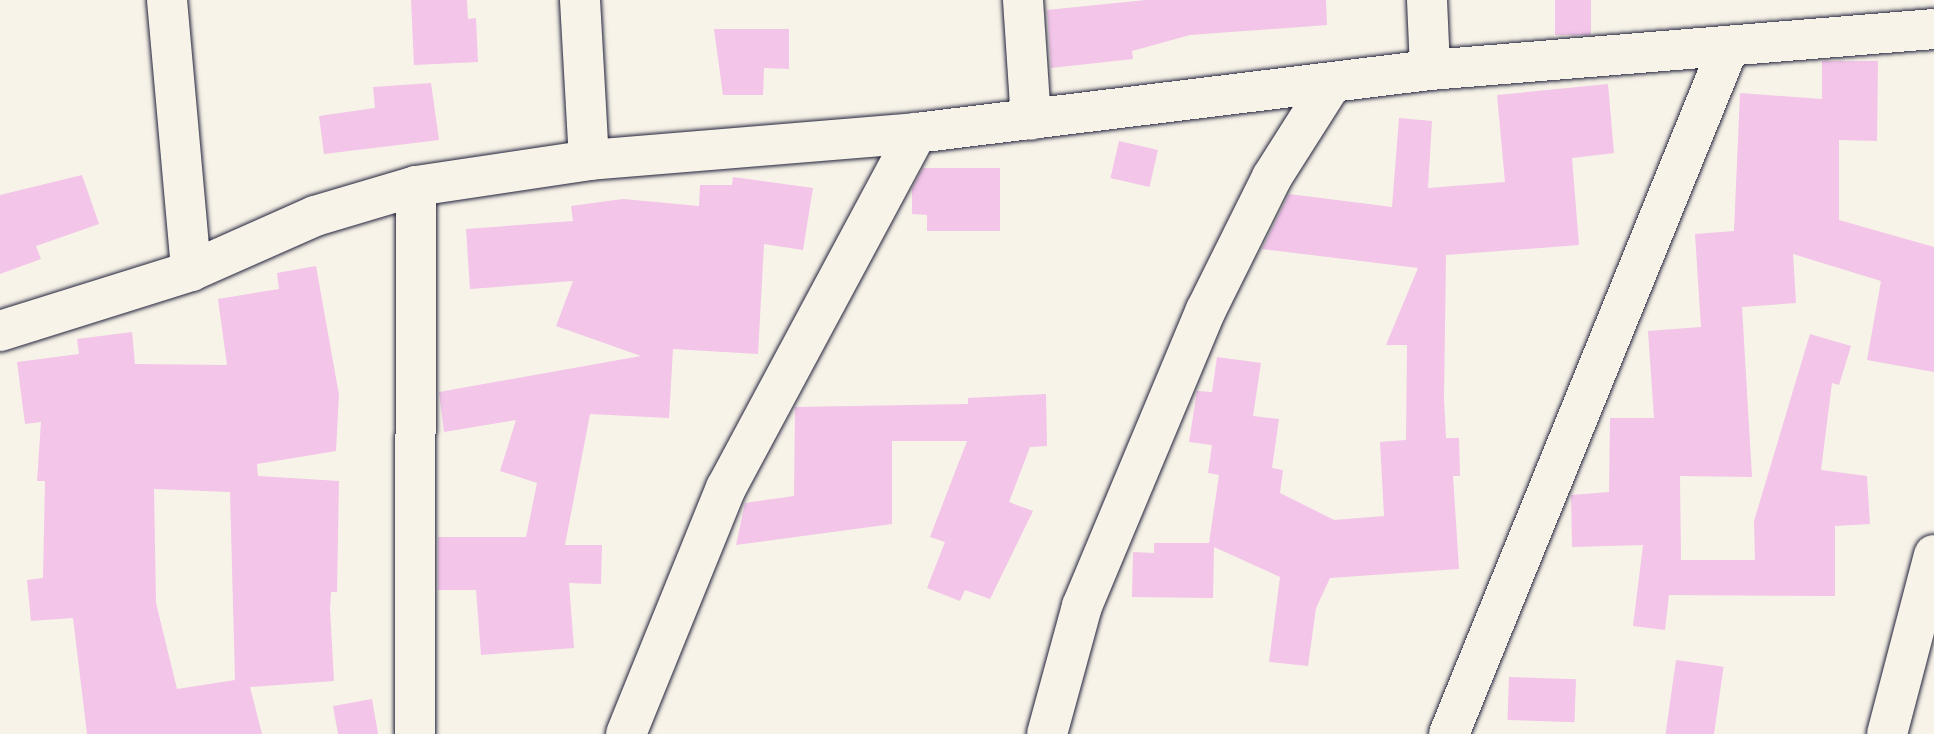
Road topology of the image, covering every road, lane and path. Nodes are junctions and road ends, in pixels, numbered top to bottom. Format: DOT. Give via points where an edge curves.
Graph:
graph roads {
  1 [pos="167,0"];
  2 [pos="580,0"];
  3 [pos="1023,0"];
  4 [pos="1427,0"];
  5 [pos="1827,17"];
  6 [pos="1934,29"];
  7 [pos="1727,51"];
  8 [pos="1430,70"];
  9 [pos="1331,84"];
  10 [pos="1031,120"];
  11 [pos="916,133"];
  12 [pos="589,160"];
  13 [pos="416,186"];
  14 [pos="191,271"];
  15 [pos="0,331"];
  16 [pos="1934,555"];
  17 [pos="415,734"];
  18 [pos="626,734"];
  19 [pos="1047,734"];
  20 [pos="1449,734"];
  21 [pos="1887,734"];
  1 -- 14 [label="street"];
  2 -- 12 [label="street"];
  3 -- 10 [label="street"];
  4 -- 8 [label="street"];
  5 -- 6 [label="street"];
  5 -- 7 [label="street"];
  7 -- 8 [label="street"];
  7 -- 20 [label="street"];
  8 -- 9 [label="street"];
  9 -- 10 [label="street"];
  9 -- 19 [label="street" via="1272,177 1206,310 1082,606"];
  10 -- 11 [label="street"];
  11 -- 12 [label="street"];
  11 -- 18 [label="street" via="726,488"];
  12 -- 13 [label="street"];
  13 -- 14 [label="street" via="315,216"];
  13 -- 17 [label="street"];
  14 -- 15 [label="street"];
  16 -- 21 [label="street"];
}
